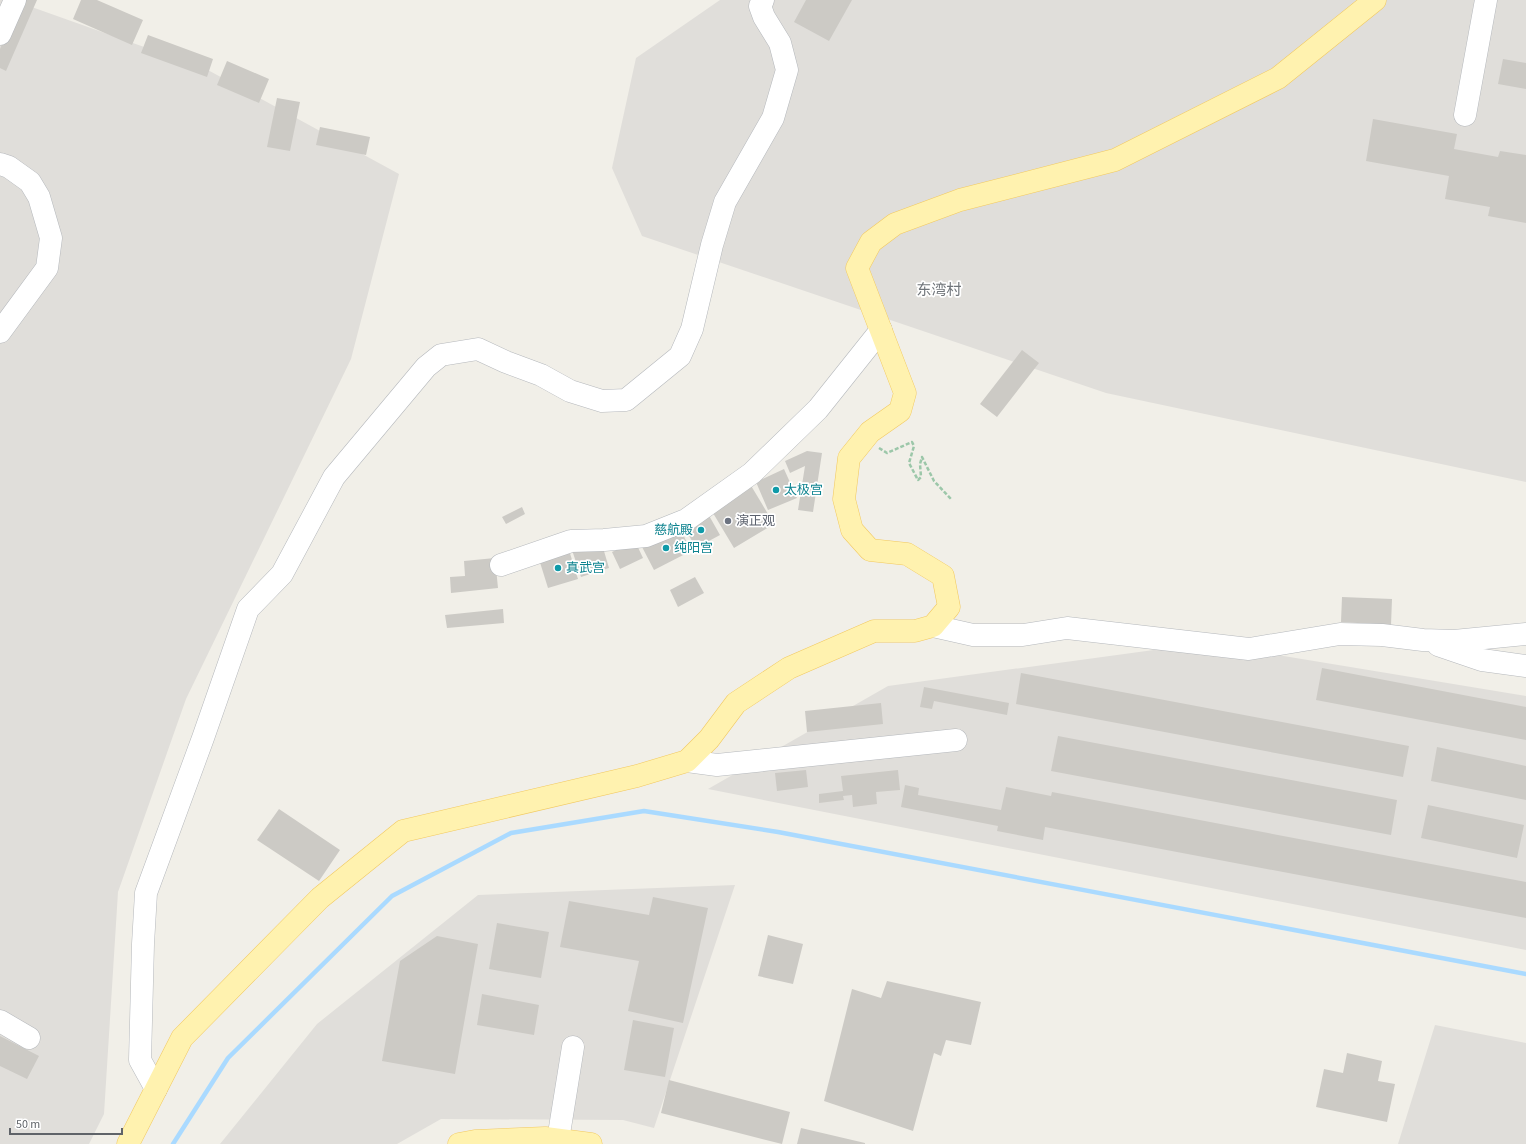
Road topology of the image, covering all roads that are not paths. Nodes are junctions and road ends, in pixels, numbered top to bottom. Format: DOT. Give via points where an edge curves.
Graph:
graph roads {
  1 [pos="15,0"];
  2 [pos="763,0"];
  3 [pos="1375,0"];
  4 [pos="1486,0"];
  5 [pos="0,34"];
  6 [pos="1465,115"];
  7 [pos="0,164"];
  8 [pos="881,330"];
  9 [pos="0,332"];
  10 [pos="501,565"];
  11 [pos="933,626"];
  12 [pos="1526,634"];
  13 [pos="1424,640"];
  14 [pos="1526,666"];
  15 [pos="956,740"];
  16 [pos="687,761"];
  17 [pos="0,1021"];
  18 [pos="29,1038"];
  19 [pos="573,1047"];
  20 [pos="156,1089"];
  21 [pos="558,1140"];
  22 [pos="128,1144"];
  23 [pos="459,1144"];
  24 [pos="591,1144"];
  1 -- 5 [label="street"];
  2 -- 20 [label="street" via="760,6 764,18 780,43 787,70 773,118 725,202 692,329 680,356 626,400 602,401 570,391 541,375 478,350 441,355 426,367 334,477 282,574 248,609 146,893 140,1060"];
  3 -- 8 [label="main road" via="1278,78 1115,160 960,200 894,224 871,242 858,268"];
  4 -- 6 [label="street"];
  7 -- 9 [label="street" via="9,167 30,182 39,197 50,238 47,268"];
  8 -- 10 [label="street" via="818,409 752,474 686,520 646,536 571,540"];
  8 -- 11 [label="main road" via="905,394 900,411 870,432 850,458 844,499 852,530 870,550 907,554 943,576 949,607"];
  11 -- 13 [label="street" via="973,635 1024,635 1067,628 1249,649 1340,634"];
  11 -- 16 [label="main road" via="915,631 874,631 789,668 736,703 709,739"];
  12 -- 13 [label="street" via="1454,641"];
  13 -- 14 [label="street" via="1482,660"];
  15 -- 16 [label="street" via="717,765"];
  16 -- 20 [label="main road" via="636,776 403,831 320,898 182,1038"];
  17 -- 18 [label="street"];
  19 -- 21 [label="street"];
  20 -- 22 [label="main road"];
  21 -- 23 [label="main road" via="545,1138"];
  21 -- 24 [label="main road"];
}
